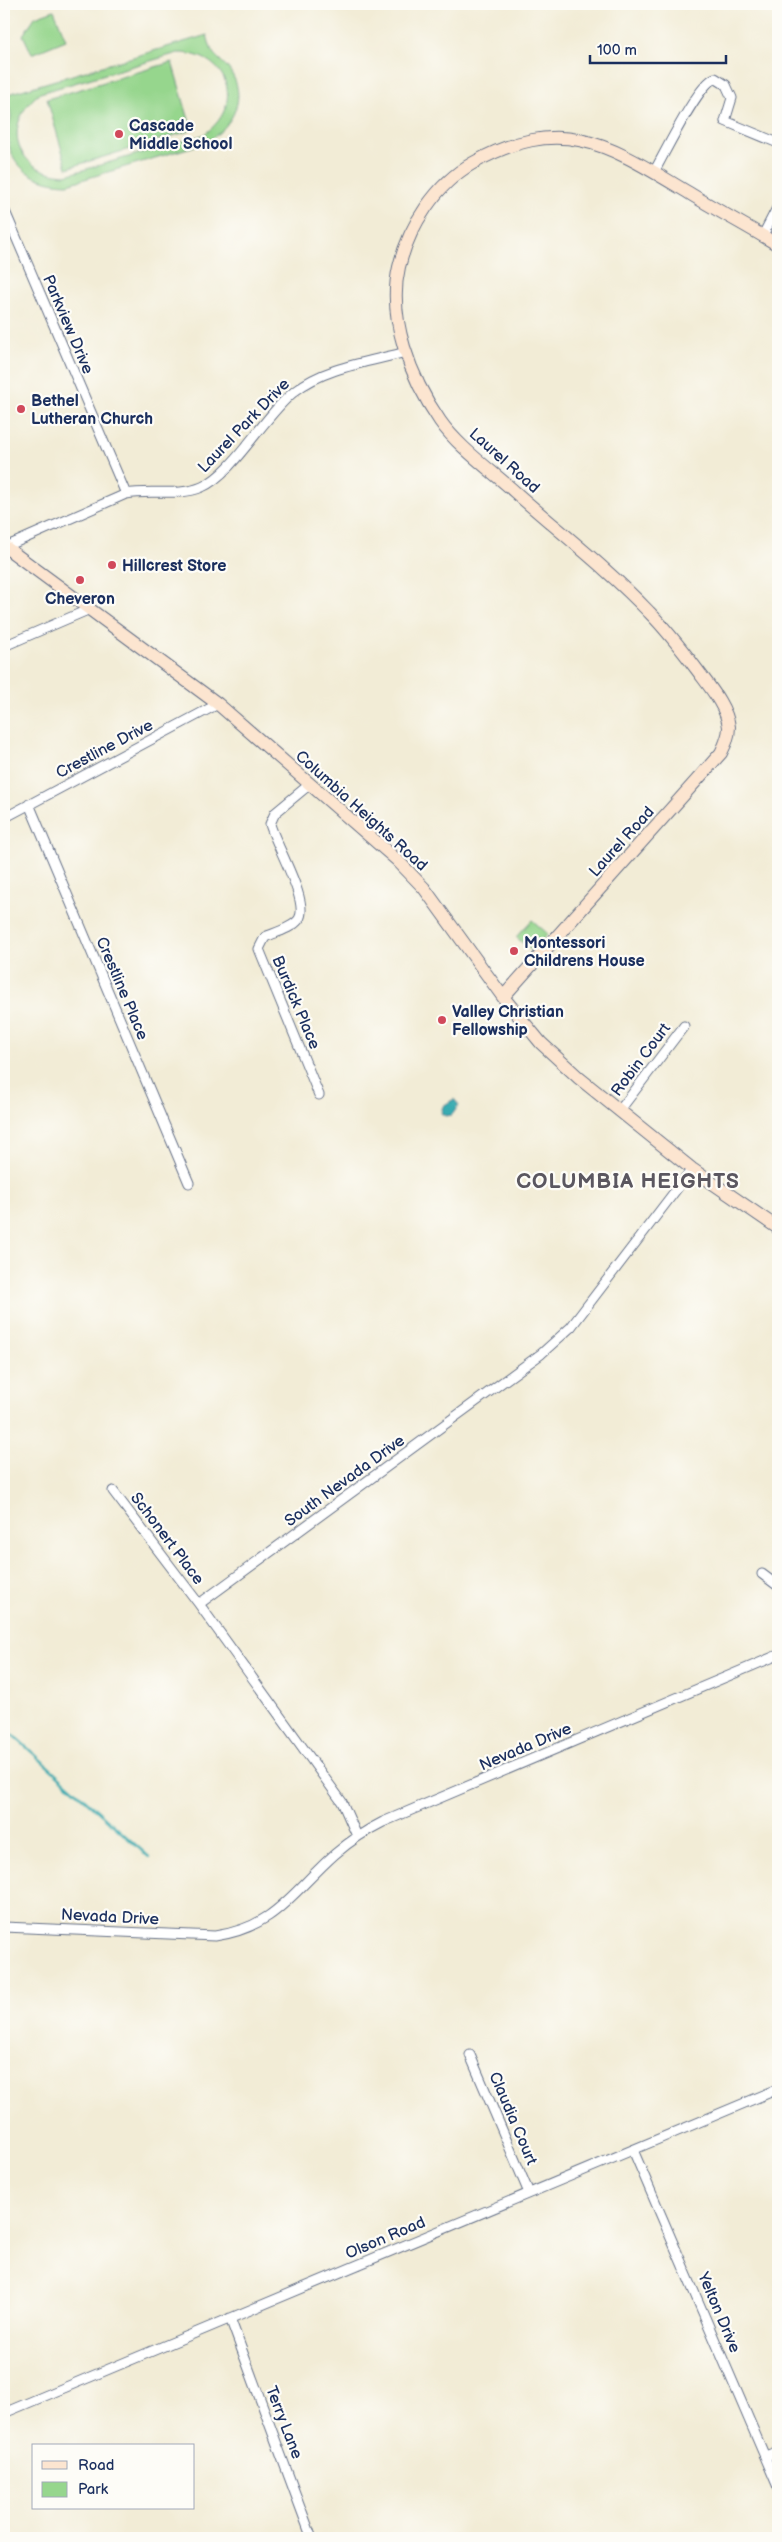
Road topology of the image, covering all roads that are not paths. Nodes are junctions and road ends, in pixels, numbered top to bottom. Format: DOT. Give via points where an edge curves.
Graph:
graph roads {
  1 [pos="778,143"];
  2 [pos="654,172"];
  3 [pos="778,206"];
  4 [pos="4,209"];
  5 [pos="763,235"];
  6 [pos="778,245"];
  7 [pos="406,352"];
  8 [pos="126,494"];
  9 [pos="4,546"];
  10 [pos="90,609"];
  11 [pos="4,646"];
  12 [pos="218,704"];
  13 [pos="310,784"];
  14 [pos="29,804"];
  15 [pos="4,818"];
  16 [pos="503,997"];
  17 [pos="684,1026"];
  18 [pos="319,1095"];
  19 [pos="620,1110"];
  20 [pos="692,1169"];
  21 [pos="189,1183"];
  22 [pos="778,1228"];
  23 [pos="113,1491"];
  24 [pos="762,1574"];
  25 [pos="778,1586"];
  26 [pos="199,1604"];
  27 [pos="778,1655"];
  28 [pos="357,1836"];
  29 [pos="4,1927"];
  30 [pos="470,2055"];
  31 [pos="778,2089"];
  32 [pos="634,2150"];
  33 [pos="529,2193"];
  34 [pos="230,2318"];
  35 [pos="4,2412"];
  36 [pos="778,2451"];
  37 [pos="766,2456"];
  38 [pos="778,2487"];
  39 [pos="312,2536"];
  1 -- 2 [label="street" via="725,121 732,98 726,84 715,78 709,80 690,106"];
  2 -- 5 [label="street, Laurel Road"];
  2 -- 7 [label="street, Laurel Road" via="621,153 568,138 538,139 497,150 463,169 441,188 419,218 404,250 396,297"];
  3 -- 5 [label="street"];
  4 -- 8 [label="street, Parkview Drive"];
  5 -- 6 [label="street, Laurel Road"];
  7 -- 8 [label="street, Laurel Park Drive" via="327,373 309,381 293,392 231,462 204,486 192,490"];
  7 -- 16 [label="street, Laurel Road" via="441,422 650,612 704,679 724,710 729,727 721,753"];
  8 -- 9 [label="street"];
  9 -- 10 [label="street, Columbia Heights Road"];
  10 -- 11 [label="street"];
  10 -- 12 [label="street, Columbia Heights Road"];
  12 -- 13 [label="street, Columbia Heights Road"];
  12 -- 14 [label="street, Crestline Drive"];
  13 -- 16 [label="street, Columbia Heights Road" via="424,888"];
  13 -- 18 [label="street, Burdick Place" via="275,813 270,824 298,894 301,913 294,924 265,937 259,949"];
  14 -- 15 [label="street, Crestline Drive"];
  14 -- 21 [label="street, Crestline Place"];
  16 -- 19 [label="street, Columbia Heights Road" via="541,1043"];
  17 -- 19 [label="street, Robin Court"];
  19 -- 20 [label="street, Columbia Heights Road"];
  20 -- 22 [label="street, Columbia Heights Road"];
  20 -- 26 [label="street, South Nevada Drive" via="571,1327 541,1354"];
  23 -- 26 [label="street, Schonert Place"];
  24 -- 25 [label="street"];
  26 -- 28 [label="street" via="342,1802"];
  27 -- 28 [label="street, Nevada Drive" via="383,1822"];
  28 -- 29 [label="street, Nevada Drive" via="278,1910 258,1924 234,1933 215,1936"];
  30 -- 33 [label="street, Claudia Court"];
  31 -- 32 [label="street, Olson Road"];
  32 -- 33 [label="street, Olson Road"];
  32 -- 37 [label="street, Yelton Drive"];
  33 -- 34 [label="street, Olson Road"];
  34 -- 35 [label="street, Olson Road"];
  34 -- 39 [label="street, Terry Lane"];
  36 -- 37 [label="street"];
  37 -- 38 [label="street, Yelton Drive"];
}
